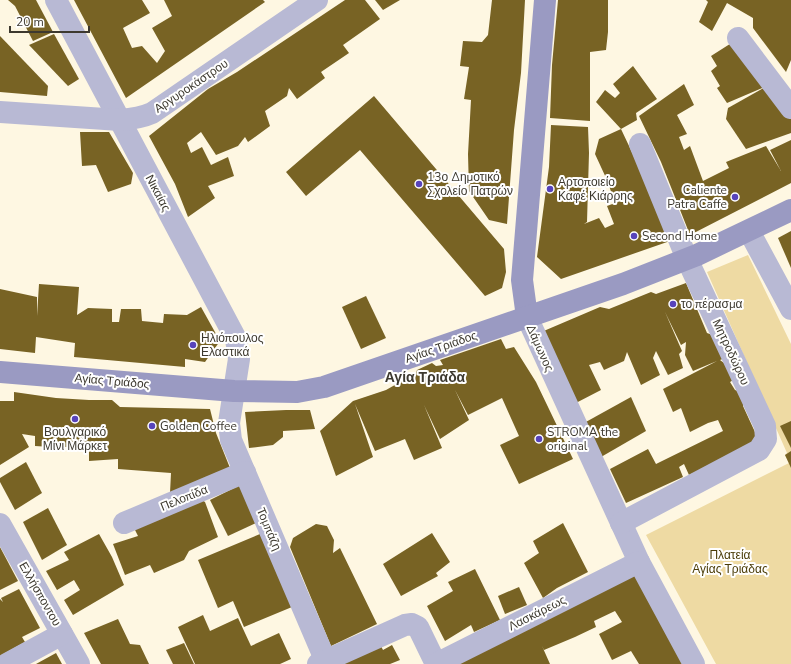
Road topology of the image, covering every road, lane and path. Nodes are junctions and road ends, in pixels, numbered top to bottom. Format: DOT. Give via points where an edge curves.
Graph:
graph roads {
  1 [pos="56,0"];
  2 [pos="317,0"];
  3 [pos="544,0"];
  4 [pos="738,38"];
  5 [pos="791,108"];
  6 [pos="0,112"];
  7 [pos="120,120"];
  8 [pos="640,144"];
  9 [pos="791,210"];
  10 [pos="749,231"];
  11 [pos="687,259"];
  12 [pos="791,309"];
  13 [pos="526,317"];
  14 [pos="0,372"];
  15 [pos="234,391"];
  16 [pos="245,472"];
  17 [pos="124,523"];
  18 [pos="621,523"];
  19 [pos="0,524"];
  20 [pos="639,562"];
  21 [pos="62,634"];
  22 [pos="324,663"];
  23 [pos="7,664"];
  24 [pos="79,664"];
  25 [pos="436,664"];
  26 [pos="694,664"];
  1 -- 7 [label="street, Νικαίας"];
  2 -- 7 [label="street, Αργυροκάστρου" via="152,113 135,119"];
  3 -- 13 [label="main road, Δάμωνος" via="522,280"];
  4 -- 5 [label="street"];
  6 -- 7 [label="street, Αργυροκάστρου"];
  7 -- 15 [label="street, Νικαίας" via="236,339 239,359"];
  8 -- 11 [label="street, Μητροδώρου"];
  9 -- 10 [label="main road, Αγίας Τριάδος"];
  10 -- 11 [label="main road, Αγίας Τριάδος"];
  10 -- 12 [label="street"];
  11 -- 13 [label="main road, Αγίας Τριάδος"];
  11 -- 18 [label="street, Μητροδώρου" via="765,426 766,439 759,450"];
  13 -- 15 [label="main road, Αγίας Τριάδος" via="324,387 297,392"];
  13 -- 18 [label="street, Δάμωνος"];
  14 -- 15 [label="main road, Αγίας Τριάδος"];
  15 -- 16 [label="street, Τομπάζη" via="229,423 230,440"];
  16 -- 17 [label="street, Πελοπίδα"];
  16 -- 22 [label="street, Τομπάζη"];
  18 -- 20 [label="street, Δάμωνος"];
  19 -- 21 [label="street, Ελλήσποντου"];
  20 -- 25 [label="street, Λασκάρεως"];
  20 -- 26 [label="street, Δάμωνος"];
  21 -- 23 [label="street"];
  21 -- 24 [label="street, Ελλήσποντου"];
  22 -- 25 [label="street" via="412,624 418,628"];
}
